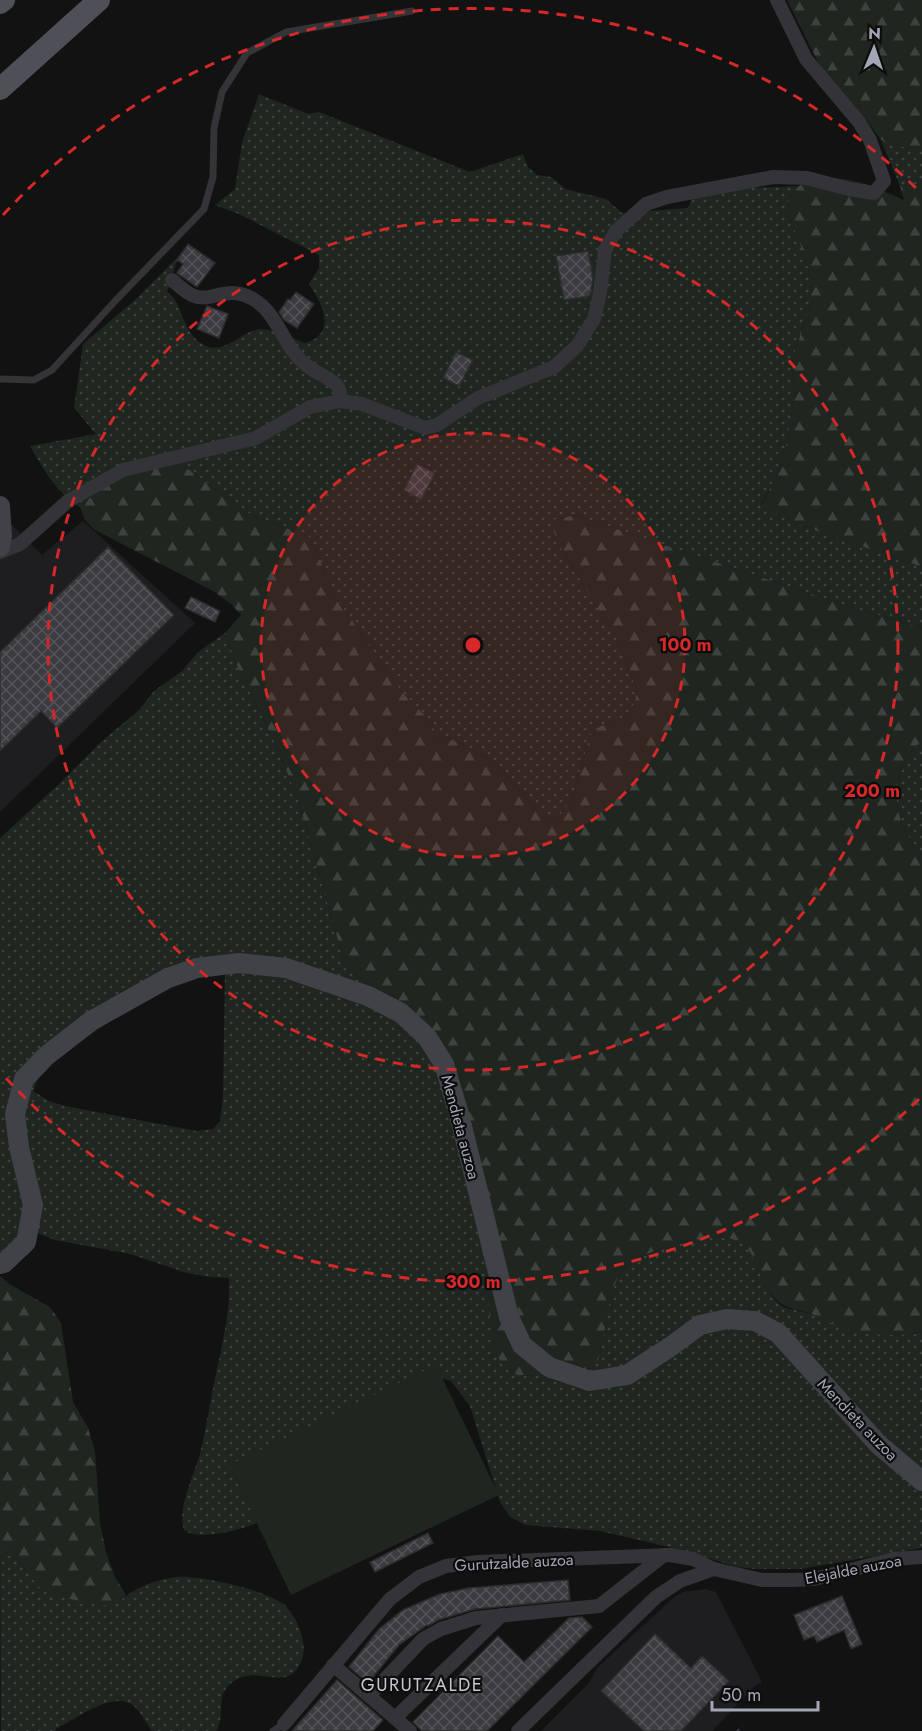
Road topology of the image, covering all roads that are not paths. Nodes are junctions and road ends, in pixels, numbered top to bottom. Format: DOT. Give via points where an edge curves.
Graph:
graph roads {
  1 [pos="4,0"];
  2 [pos="99,0"];
  3 [pos="777,0"];
  4 [pos="0,3"];
  5 [pos="412,11"];
  6 [pos="0,89"];
  7 [pos="171,280"];
  8 [pos="0,379"];
  9 [pos="340,401"];
  10 [pos="0,506"];
  11 [pos="0,547"];
  12 [pos="0,552"];
  13 [pos="0,1264"];
  14 [pos="922,1481"];
  15 [pos="664,1555"];
  16 [pos="922,1557"];
  17 [pos="714,1569"];
  18 [pos="502,1616"];
  19 [pos="333,1665"];
  20 [pos="369,1696"];
  21 [pos="395,1718"];
  22 [pos="279,1727"];
  23 [pos="410,1731"];
  24 [pos="518,1731"];
  1 -- 4 [label="main road"];
  2 -- 6 [label="main road"];
  3 -- 9 [label="street" via="806,59 870,140 884,182 874,193 807,178 773,177 646,204 616,231 605,250 594,320 577,346 554,367 478,398 437,425 425,428 362,404"];
  5 -- 8 [label="lane" via="286,32 247,53 222,92 214,128 213,177 204,209 52,370 34,380"];
  7 -- 9 [label="street" via="194,296 233,292 258,303 304,364 338,384"];
  9 -- 12 [label="street" via="310,407 256,438 123,470 68,501 20,544"];
  10 -- 11 [label="street"];
  13 -- 14 [label="street, Mendieta auzoa" via="26,1242 33,1205 15,1114 24,1079 46,1056 91,1021 168,978 197,968 239,963 285,968 368,996 401,1013 427,1037 444,1064 459,1114 509,1317 522,1345 549,1367 590,1381 627,1375 700,1325 727,1319 755,1321 778,1333 879,1445"];
  15 -- 17 [label="street, Gurutzalde auzoa" via="693,1559"];
  15 -- 18 [label="street" via="599,1606"];
  15 -- 19 [label="street, Gurutzalde auzoa" via="446,1566 419,1577 390,1599"];
  16 -- 17 [label="street, Elejalde auzoa" via="894,1559 814,1579 762,1580"];
  17 -- 24 [label="street" via="680,1581 656,1597"];
  18 -- 20 [label="street" via="458,1623 423,1639"];
  18 -- 21 [label="street"];
  19 -- 20 [label="street"];
  19 -- 22 [label="street, Gurutzalde auzoa"];
  20 -- 21 [label="street"];
  21 -- 23 [label="street"];
}
